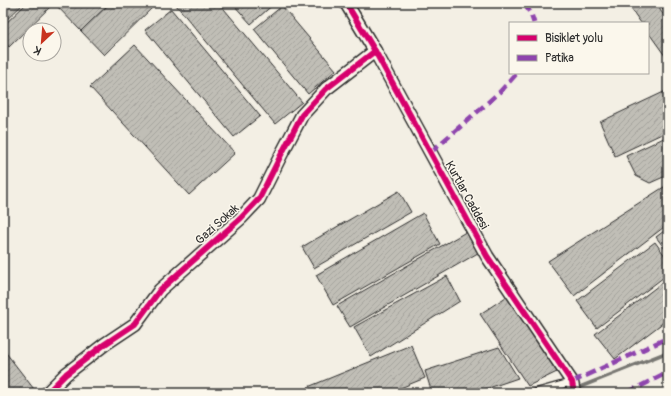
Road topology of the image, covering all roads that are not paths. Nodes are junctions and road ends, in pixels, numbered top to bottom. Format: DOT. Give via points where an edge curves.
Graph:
graph roads {
  1 [pos="346,3"];
  2 [pos="375,51"];
  3 [pos="573,386"];
  4 [pos="47,393"];
  5 [pos="533,393"];
  1 -- 2 [label="street, Kurtlar Caddesi"];
  2 -- 3 [label="street, Kurtlar Caddesi" via="487,256"];
  2 -- 4 [label="street, Gazi Sokak" via="326,89 302,115 259,199 246,214 160,290 135,324 104,344 66,374"];
  3 -- 5 [label="lane"];
}
